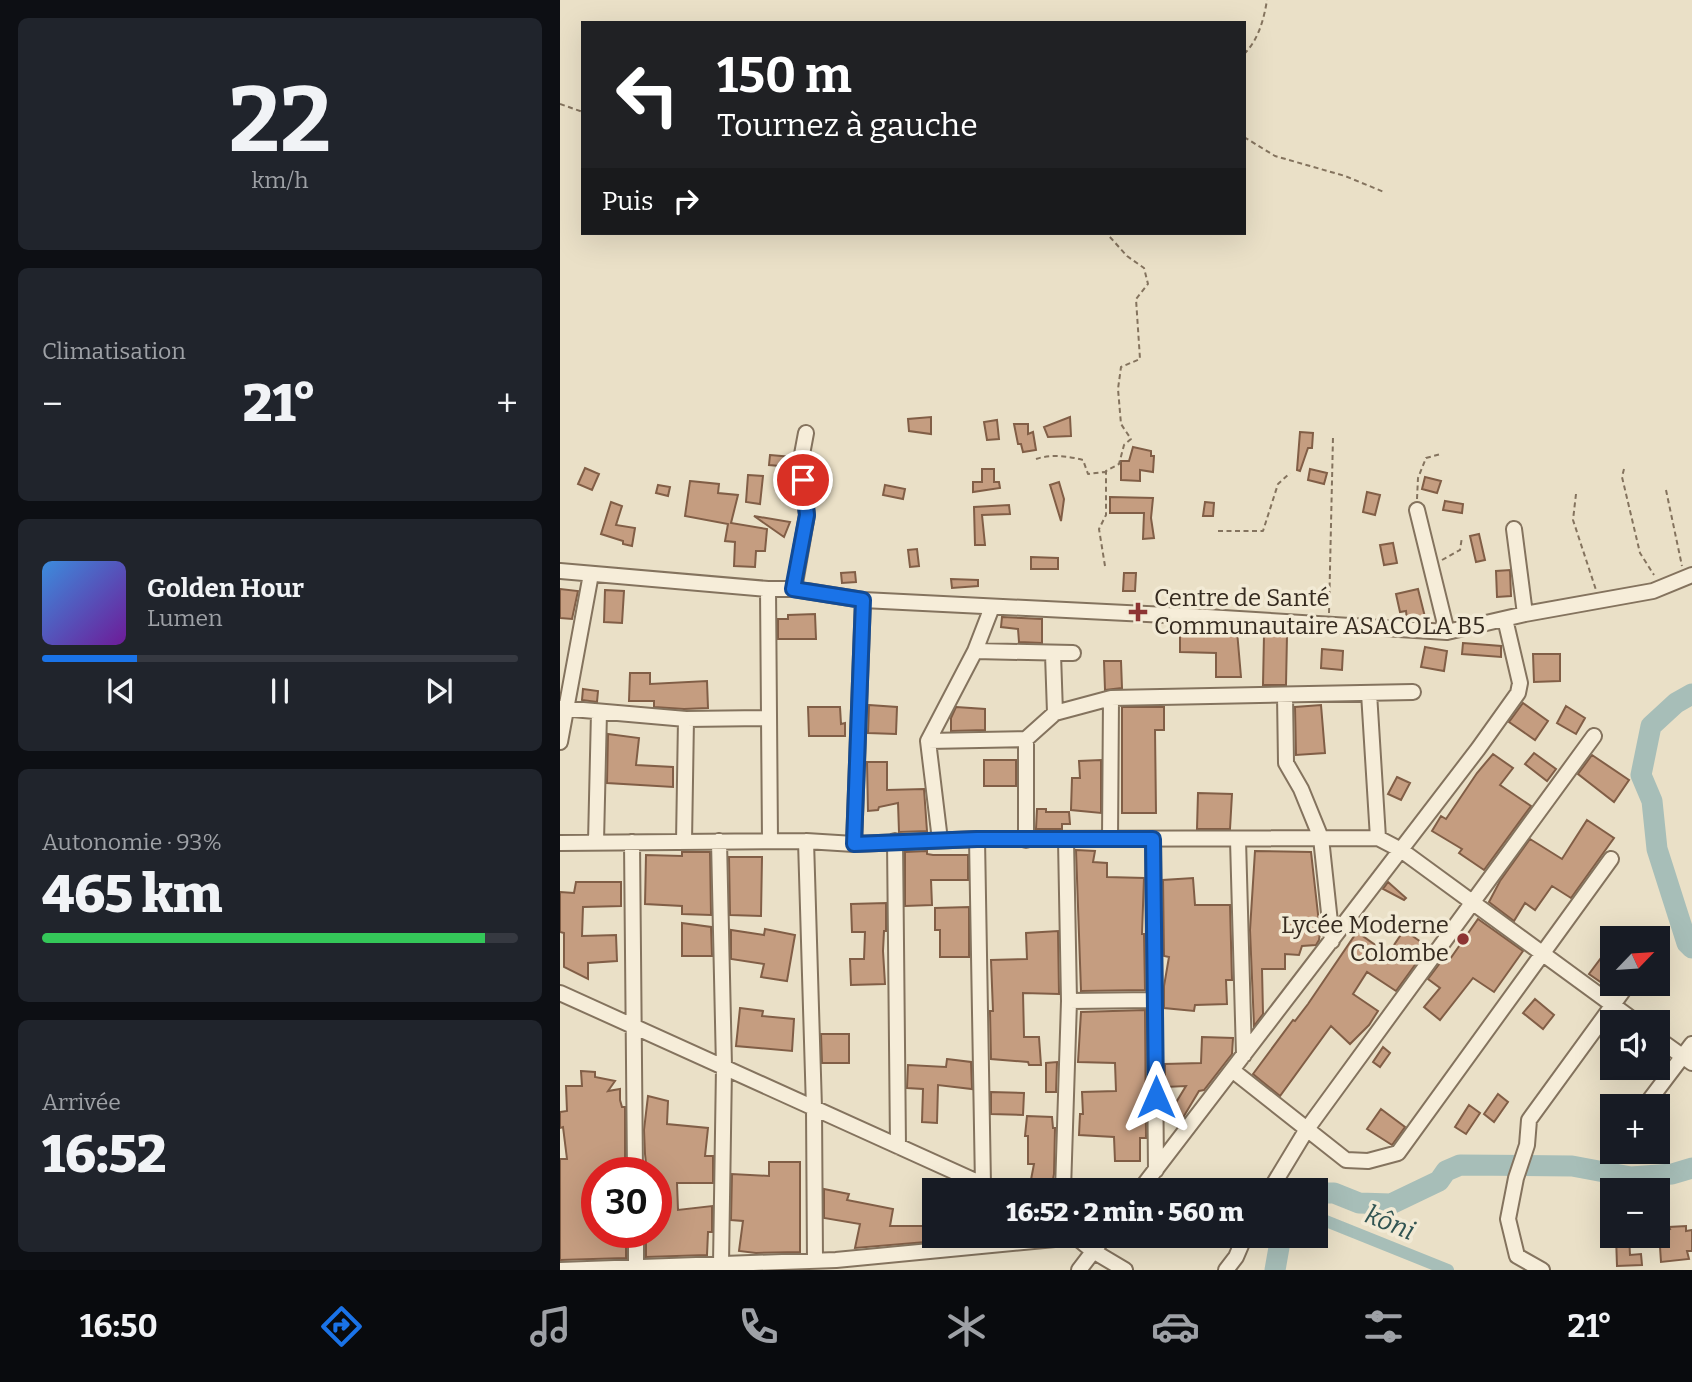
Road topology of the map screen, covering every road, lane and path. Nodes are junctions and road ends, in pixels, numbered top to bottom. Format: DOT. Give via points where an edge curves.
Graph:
graph roads {
  1 [pos="1267,0"];
  2 [pos="1246,52"];
  3 [pos="560,104"];
  4 [pos="581,111"];
  5 [pos="1246,138"];
  6 [pos="1384,192"];
  7 [pos="1109,236"];
  8 [pos="806,433"];
  9 [pos="1333,437"];
  10 [pos="1441,454"];
  11 [pos="1036,459"];
  12 [pos="1624,469"];
  13 [pos="1106,471"];
  14 [pos="1290,473"];
  15 [pos="1667,490"];
  16 [pos="1576,494"];
  17 [pos="1417,510"];
  18 [pos="1514,529"];
  19 [pos="1218,531"];
  20 [pos="1462,537"];
  21 [pos="1105,566"];
  22 [pos="1432,566"];
  23 [pos="560,571"];
  24 [pos="591,574"];
  25 [pos="1688,576"];
  26 [pos="1663,587"];
  27 [pos="768,589"];
  28 [pos="793,589"];
  29 [pos="863,600"];
  30 [pos="1600,600"];
  31 [pos="992,607"];
  32 [pos="1525,614"];
  33 [pos="1505,619"];
  34 [pos="1329,625"];
  35 [pos="1447,632"];
  36 [pos="975,651"];
  37 [pos="1073,653"];
  38 [pos="1053,654"];
  39 [pos="1413,692"];
  40 [pos="1369,693"];
  41 [pos="1285,695"];
  42 [pos="1111,698"];
  43 [pos="563,708"];
  44 [pos="599,712"];
  45 [pos="1055,713"];
  46 [pos="767,718"];
  47 [pos="686,719"];
  48 [pos="1594,736"];
  49 [pos="1026,739"];
  50 [pos="928,741"];
  51 [pos="560,742"];
  52 [pos="1321,838"];
  53 [pos="1378,838"];
  54 [pos="977,839"];
  55 [pos="1110,839"];
  56 [pos="1153,839"];
  57 [pos="940,840"];
  58 [pos="1027,840"];
  59 [pos="1066,840"];
  60 [pos="1238,840"];
  61 [pos="770,841"];
  62 [pos="806,841"];
  63 [pos="895,841"];
  64 [pos="596,842"];
  65 [pos="632,842"];
  66 [pos="684,842"];
  67 [pos="719,842"];
  68 [pos="560,843"];
  69 [pos="854,844"];
  70 [pos="1401,850"];
  71 [pos="1611,859"];
  72 [pos="1473,902"];
  73 [pos="1332,941"];
  74 [pos="1542,953"];
  75 [pos="560,993"];
  76 [pos="1619,996"];
  77 [pos="1155,1000"];
  78 [pos="1069,1001"];
  79 [pos="1612,1005"];
  80 [pos="1619,1010"];
  81 [pos="633,1026"];
  82 [pos="1692,1044"];
  83 [pos="1670,1048"];
  84 [pos="1244,1055"];
  85 [pos="1687,1060"];
  86 [pos="724,1067"];
  87 [pos="1232,1070"];
  88 [pos="1656,1094"];
  89 [pos="814,1108"];
  90 [pos="1307,1129"];
  91 [pos="898,1146"];
  92 [pos="635,1157"];
  93 [pos="1156,1170"];
  94 [pos="969,1178"];
  95 [pos="989,1178"];
  96 [pos="1063,1178"];
  97 [pos="1150,1178"];
  98 [pos="1277,1178"];
  99 [pos="636,1248"];
  100 [pos="976,1248"];
  101 [pos="1089,1248"];
  102 [pos="1095,1248"];
  103 [pos="1240,1248"];
  104 [pos="1093,1251"];
  105 [pos="815,1261"];
  106 [pos="721,1264"];
  107 [pos="835,1265"];
  108 [pos="636,1267"];
  109 [pos="658,1268"];
  110 [pos="560,1270"];
  111 [pos="1079,1270"];
  112 [pos="1125,1270"];
  113 [pos="1226,1270"];
  114 [pos="1542,1270"];
  1 -- 2 [label="path" via="1264,20"];
  3 -- 4 [label="path"];
  5 -- 6 [label="path" via="1275,156"];
  7 -- 13 [label="path" via="1144,268 1148,284 1136,299 1140,359 1121,368 1118,389 1121,424 1131,439 1124,445 1119,464"];
  8 -- 28 [label="street" via="800,465 807,515"];
  9 -- 34 [label="path"];
  10 -- 17 [label="path" via="1426,458 1418,478"];
  11 -- 13 [label="path" via="1072,457 1083,460 1088,474"];
  12 -- 26 [label="path" via="1640,553"];
  13 -- 21 [label="path" via="1106,515 1099,529"];
  14 -- 19 [label="path" via="1278,484 1263,531"];
  15 -- 25 [label="path"];
  16 -- 30 [label="path" via="1573,520"];
  17 -- 22 [label="street"];
  18 -- 32 [label="street"];
  20 -- 22 [label="path" via="1460,550"];
  22 -- 35 [label="street"];
  23 -- 24 [label="street"];
  24 -- 27 [label="street"];
  24 -- 43 [label="street"];
  25 -- 26 [label="street"];
  26 -- 30 [label="street"];
  27 -- 28 [label="street"];
  27 -- 46 [label="street"];
  28 -- 29 [label="street"];
  29 -- 31 [label="street"];
  29 -- 69 [label="street"];
  30 -- 32 [label="street"];
  31 -- 34 [label="street"];
  31 -- 36 [label="street"];
  32 -- 33 [label="street"];
  33 -- 35 [label="street"];
  33 -- 70 [label="street" via="1520,684 1518,693"];
  34 -- 35 [label="street"];
  36 -- 38 [label="street"];
  36 -- 50 [label="street"];
  37 -- 38 [label="street"];
  38 -- 45 [label="street"];
  39 -- 40 [label="street"];
  40 -- 41 [label="street"];
  40 -- 53 [label="street"];
  41 -- 42 [label="street"];
  41 -- 52 [label="street" via="1286,763"];
  42 -- 45 [label="street"];
  42 -- 55 [label="street"];
  43 -- 44 [label="street"];
  43 -- 51 [label="street"];
  44 -- 47 [label="street"];
  44 -- 64 [label="street"];
  45 -- 49 [label="street"];
  46 -- 47 [label="street"];
  46 -- 61 [label="street"];
  47 -- 66 [label="street"];
  48 -- 72 [label="street"];
  49 -- 50 [label="street"];
  49 -- 58 [label="street"];
  50 -- 57 [label="street"];
  52 -- 53 [label="street"];
  52 -- 60 [label="street"];
  52 -- 73 [label="street"];
  53 -- 70 [label="street"];
  54 -- 57 [label="street"];
  54 -- 58 [label="street"];
  54 -- 95 [label="street"];
  55 -- 56 [label="street"];
  55 -- 59 [label="street"];
  56 -- 60 [label="street"];
  56 -- 77 [label="street"];
  57 -- 63 [label="street"];
  58 -- 59 [label="street"];
  59 -- 78 [label="street"];
  60 -- 84 [label="street"];
  61 -- 62 [label="street"];
  61 -- 67 [label="street"];
  62 -- 69 [label="street"];
  62 -- 89 [label="street"];
  63 -- 69 [label="street"];
  63 -- 91 [label="street"];
  64 -- 65 [label="street"];
  64 -- 68 [label="street"];
  65 -- 66 [label="street"];
  65 -- 81 [label="street"];
  66 -- 67 [label="street"];
  67 -- 86 [label="street"];
  70 -- 72 [label="street"];
  70 -- 73 [label="street"];
  71 -- 74 [label="street"];
  72 -- 74 [label="street"];
  72 -- 90 [label="street"];
  73 -- 84 [label="street"];
  74 -- 79 [label="street"];
  74 -- 90 [label="street" via="1398,1153 1368,1161 1346,1160"];
  75 -- 81 [label="street"];
  76 -- 79 [label="street"];
  77 -- 78 [label="street"];
  77 -- 93 [label="street"];
  78 -- 96 [label="street"];
  79 -- 80 [label="street"];
  79 -- 114 [label="street" via="1530,1120 1508,1219 1517,1256"];
  81 -- 86 [label="street"];
  81 -- 92 [label="street"];
  82 -- 85 [label="street"];
  83 -- 85 [label="street"];
  84 -- 87 [label="street"];
  85 -- 88 [label="street"];
  86 -- 89 [label="street"];
  86 -- 106 [label="street"];
  87 -- 90 [label="street"];
  87 -- 93 [label="street"];
  89 -- 91 [label="street"];
  89 -- 105 [label="street"];
  90 -- 98 [label="street"];
  91 -- 94 [label="street"];
  93 -- 97 [label="street"];
  99 -- 108 [label="street"];
  100 -- 107 [label="street"];
  101 -- 104 [label="street"];
  102 -- 104 [label="street"];
  103 -- 113 [label="street"];
  104 -- 111 [label="street"];
  104 -- 112 [label="street"];
  105 -- 106 [label="street"];
  105 -- 107 [label="street"];
  106 -- 109 [label="street"];
  108 -- 109 [label="street"];
  108 -- 110 [label="street"];
}
